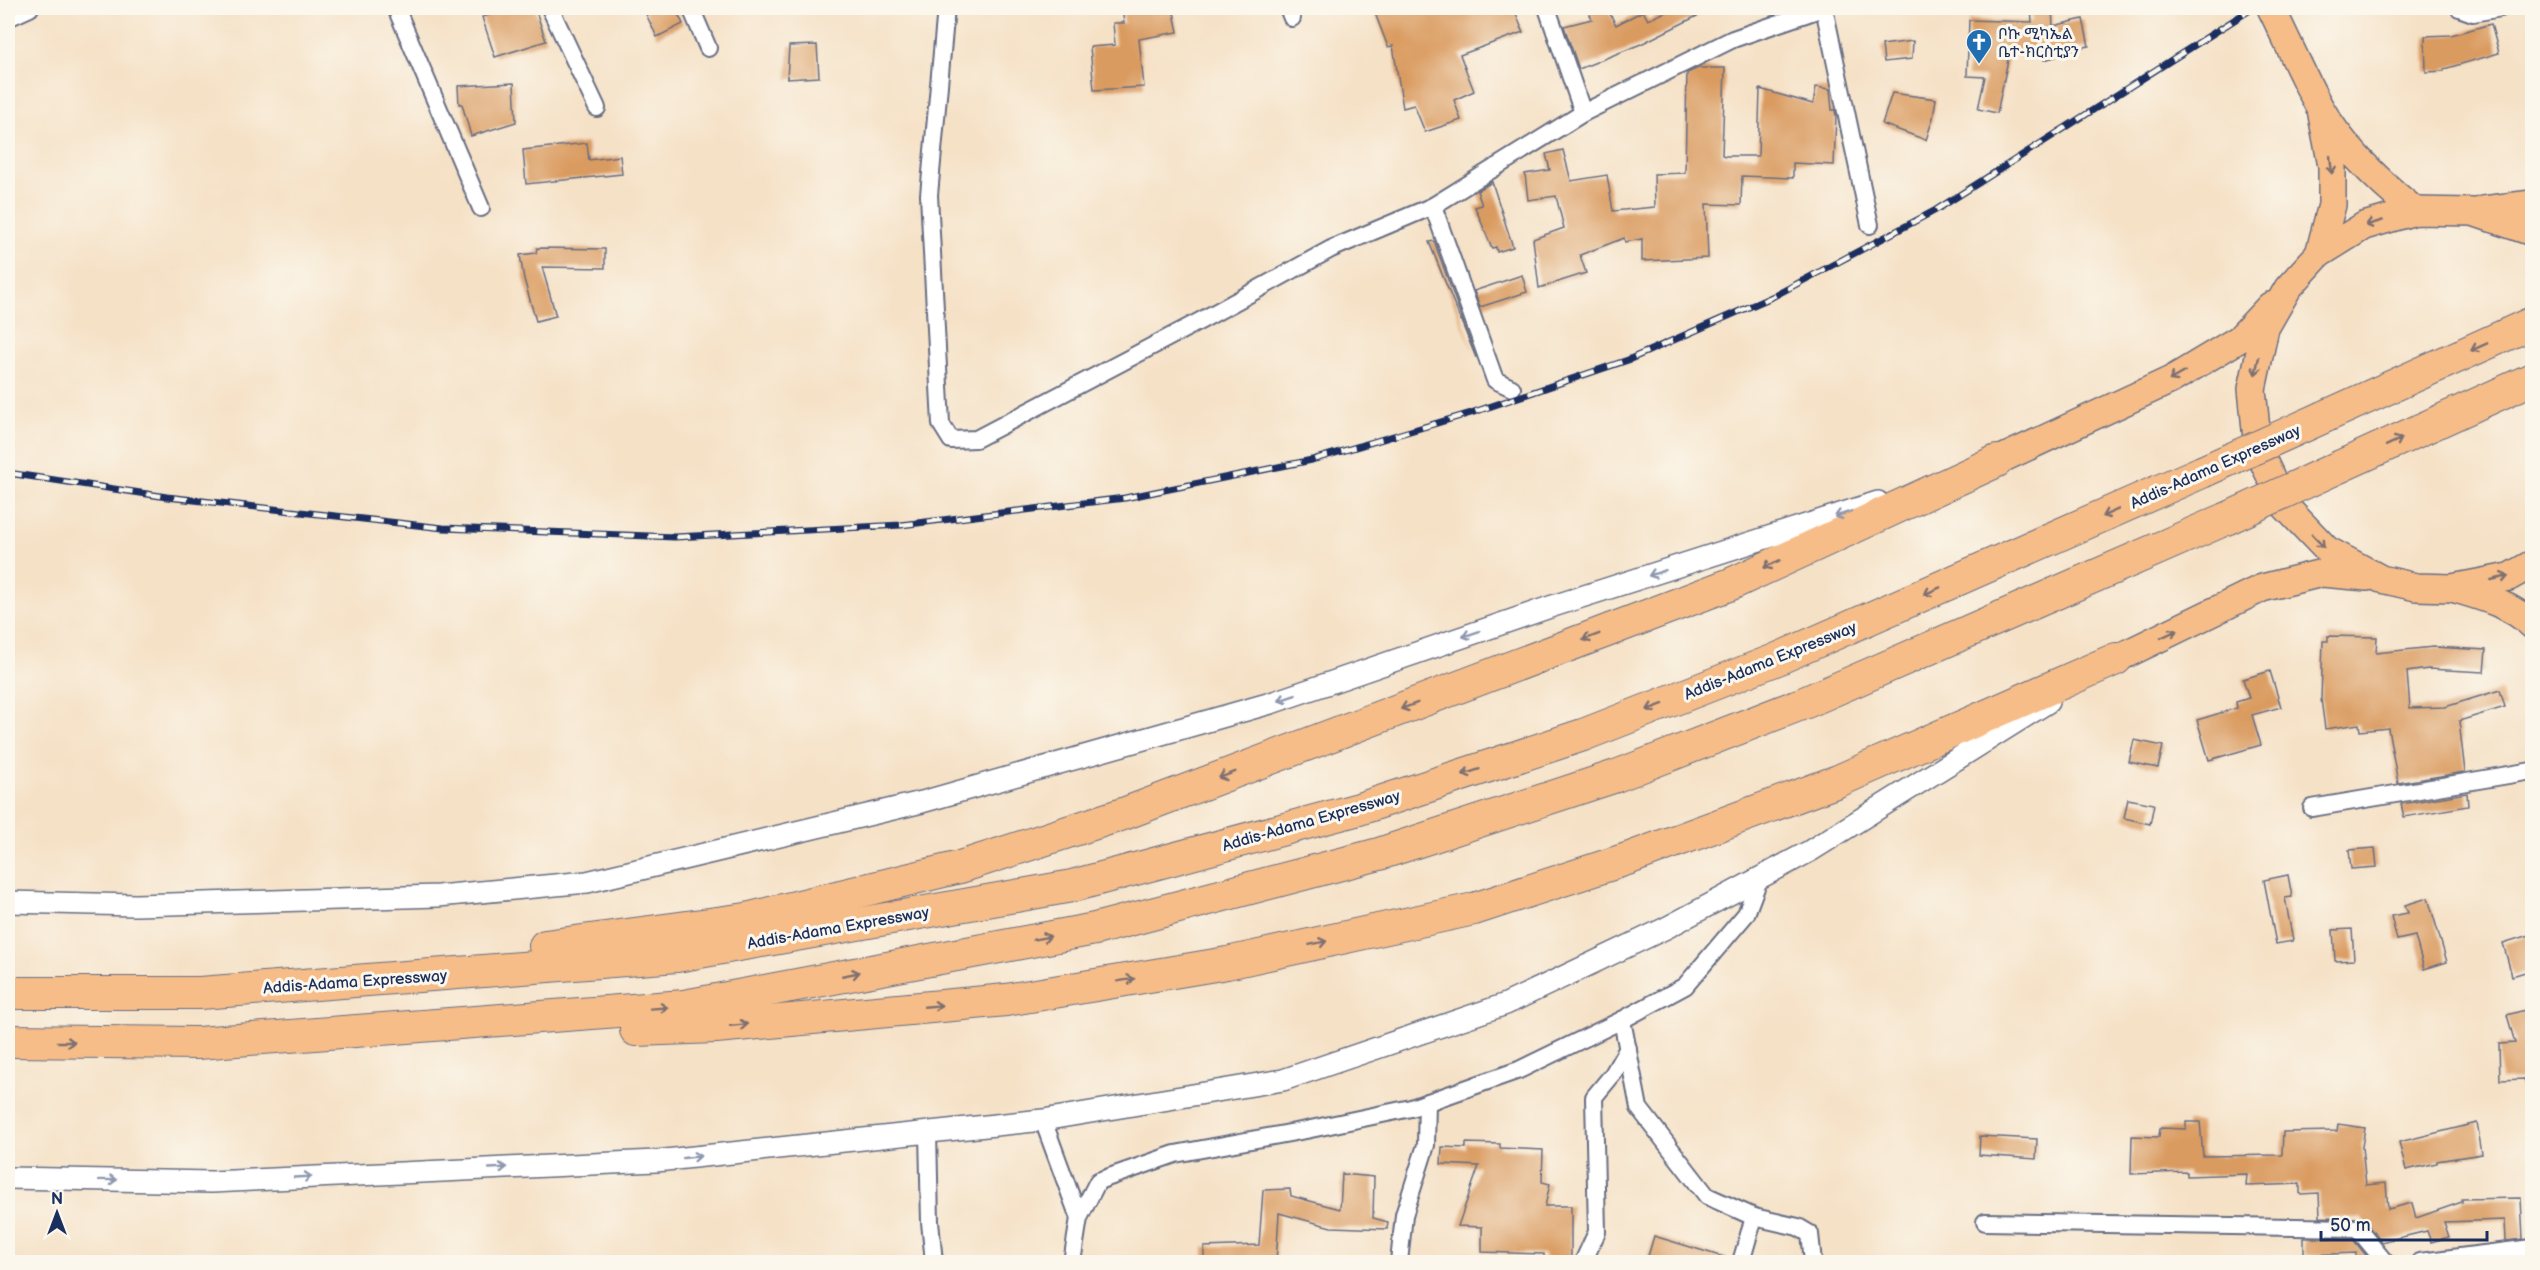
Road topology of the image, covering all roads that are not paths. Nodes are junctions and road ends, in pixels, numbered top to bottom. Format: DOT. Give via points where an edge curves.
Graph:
graph roads {
  1 [pos="30,8"];
  2 [pos="396,8"];
  3 [pos="550,8"];
  4 [pos="691,8"];
  5 [pos="946,8"];
  6 [pos="1547,8"];
  7 [pos="1823,8"];
  8 [pos="2271,8"];
  9 [pos="2459,8"];
  10 [pos="2501,8"];
  11 [pos="8,18"];
  12 [pos="708,48"];
  13 [pos="597,108"];
  14 [pos="2320,108"];
  15 [pos="1583,113"];
  16 [pos="2532,204"];
  17 [pos="1433,206"];
  18 [pos="481,208"];
  19 [pos="2415,211"];
  20 [pos="2473,212"];
  21 [pos="1870,225"];
  22 [pos="2532,232"];
  23 [pos="2319,254"];
  24 [pos="2288,288"];
  25 [pos="2532,323"];
  26 [pos="2532,379"];
  27 [pos="1512,388"];
  28 [pos="1997,461"];
  29 [pos="2532,564"];
  30 [pos="2381,579"];
  31 [pos="2452,588"];
  32 [pos="2532,625"];
  33 [pos="2116,659"];
  34 [pos="2532,771"];
  35 [pos="2312,808"];
  36 [pos="1760,877"];
  37 [pos="8,902"];
  38 [pos="8,993"];
  39 [pos="200,993"];
  40 [pos="1622,1020"];
  41 [pos="8,1041"];
  42 [pos="198,1043"];
  43 [pos="1628,1048"];
  44 [pos="1427,1102"];
  45 [pos="1043,1120"];
  46 [pos="928,1133"];
  47 [pos="9,1180"];
  48 [pos="1754,1217"];
  49 [pos="1079,1218"];
  50 [pos="1985,1222"];
  51 [pos="2532,1248"];
  52 [pos="934,1263"];
  53 [pos="1072,1263"];
  54 [pos="1399,1263"];
  55 [pos="1583,1263"];
  56 [pos="1741,1263"];
  57 [pos="1813,1263"];
  58 [pos="2385,1263"];
  59 [pos="2420,1263"];
  1 -- 11 [label="street"];
  2 -- 18 [label="street"];
  3 -- 13 [label="street"];
  4 -- 12 [label="street"];
  5 -- 17 [label="street" via="929,195 940,424 951,440 976,439 1331,249"];
  6 -- 15 [label="street"];
  7 -- 15 [label="street" via="1733,39"];
  7 -- 21 [label="street"];
  8 -- 14 [label="main road"];
  9 -- 10 [label="street" via="2473,13"];
  14 -- 19 [label="main road" via="2351,150"];
  14 -- 23 [label="main road, one-way" via="2332,166 2332,205"];
  15 -- 17 [label="street"];
  16 -- 20 [label="main road"];
  17 -- 27 [label="street" via="1495,380"];
  19 -- 20 [label="main road"];
  19 -- 23 [label="main road, one-way" via="2364,226"];
  20 -- 22 [label="main road"];
  23 -- 24 [label="main road"];
  24 -- 28 [label="main road, one-way" via="2239,339 2181,374"];
  24 -- 30 [label="main road, one-way" via="2265,328 2252,389 2258,450 2291,513 2327,550"];
  25 -- 39 [label="highway, Addis-Adama Expressway, one-way, bridge" via="1775,660 1583,735 1359,809 1084,883 677,956"];
  42 -- 26 [label="highway, one-way, bridge" via="684,1006 1095,929 1379,854 1616,777 1804,703 2226,519"];
  28 -- 37 [label="street, one-way" via="1271,703 922,802 587,882 427,896 136,905"];
  28 -- 39 [label="highway, one-way" via="1731,584 1126,813 960,867 746,919"];
  31 -- 29 [label="main road, one-way" via="2509,577"];
  30 -- 31 [label="main road" via="2416,587"];
  33 -- 30 [label="main road, one-way" via="2262,588 2322,573"];
  31 -- 32 [label="main road" via="2495,601"];
  33 -- 36 [label="street" via="1810,851"];
  42 -- 33 [label="highway, one-way" via="716,1027 1006,1000 1227,963 1474,909 1630,858 1838,781"];
  34 -- 35 [label="street"];
  36 -- 40 [label="street" via="1746,914 1685,986"];
  36 -- 45 [label="street" via="1666,928 1506,1004 1283,1080"];
  38 -- 39 [label="highway, Addis-Adama Expressway"];
  40 -- 43 [label="street"];
  40 -- 44 [label="street" via="1519,1071"];
  41 -- 42 [label="highway, one-way"];
  43 -- 48 [label="street" via="1639,1108 1707,1196"];
  43 -- 55 [label="street" via="1594,1097 1597,1232"];
  44 -- 49 [label="street" via="1175,1154 1098,1181"];
  44 -- 54 [label="street" via="1426,1145 1404,1215"];
  45 -- 46 [label="street"];
  45 -- 49 [label="street"];
  47 -- 46 [label="street, one-way" via="212,1182 632,1162"];
  46 -- 52 [label="street"];
  48 -- 56 [label="street"];
  48 -- 57 [label="street" via="1798,1227 1810,1234"];
  49 -- 53 [label="street"];
  50 -- 58 [label="street" via="2357,1228"];
  51 -- 59 [label="street"];
}
